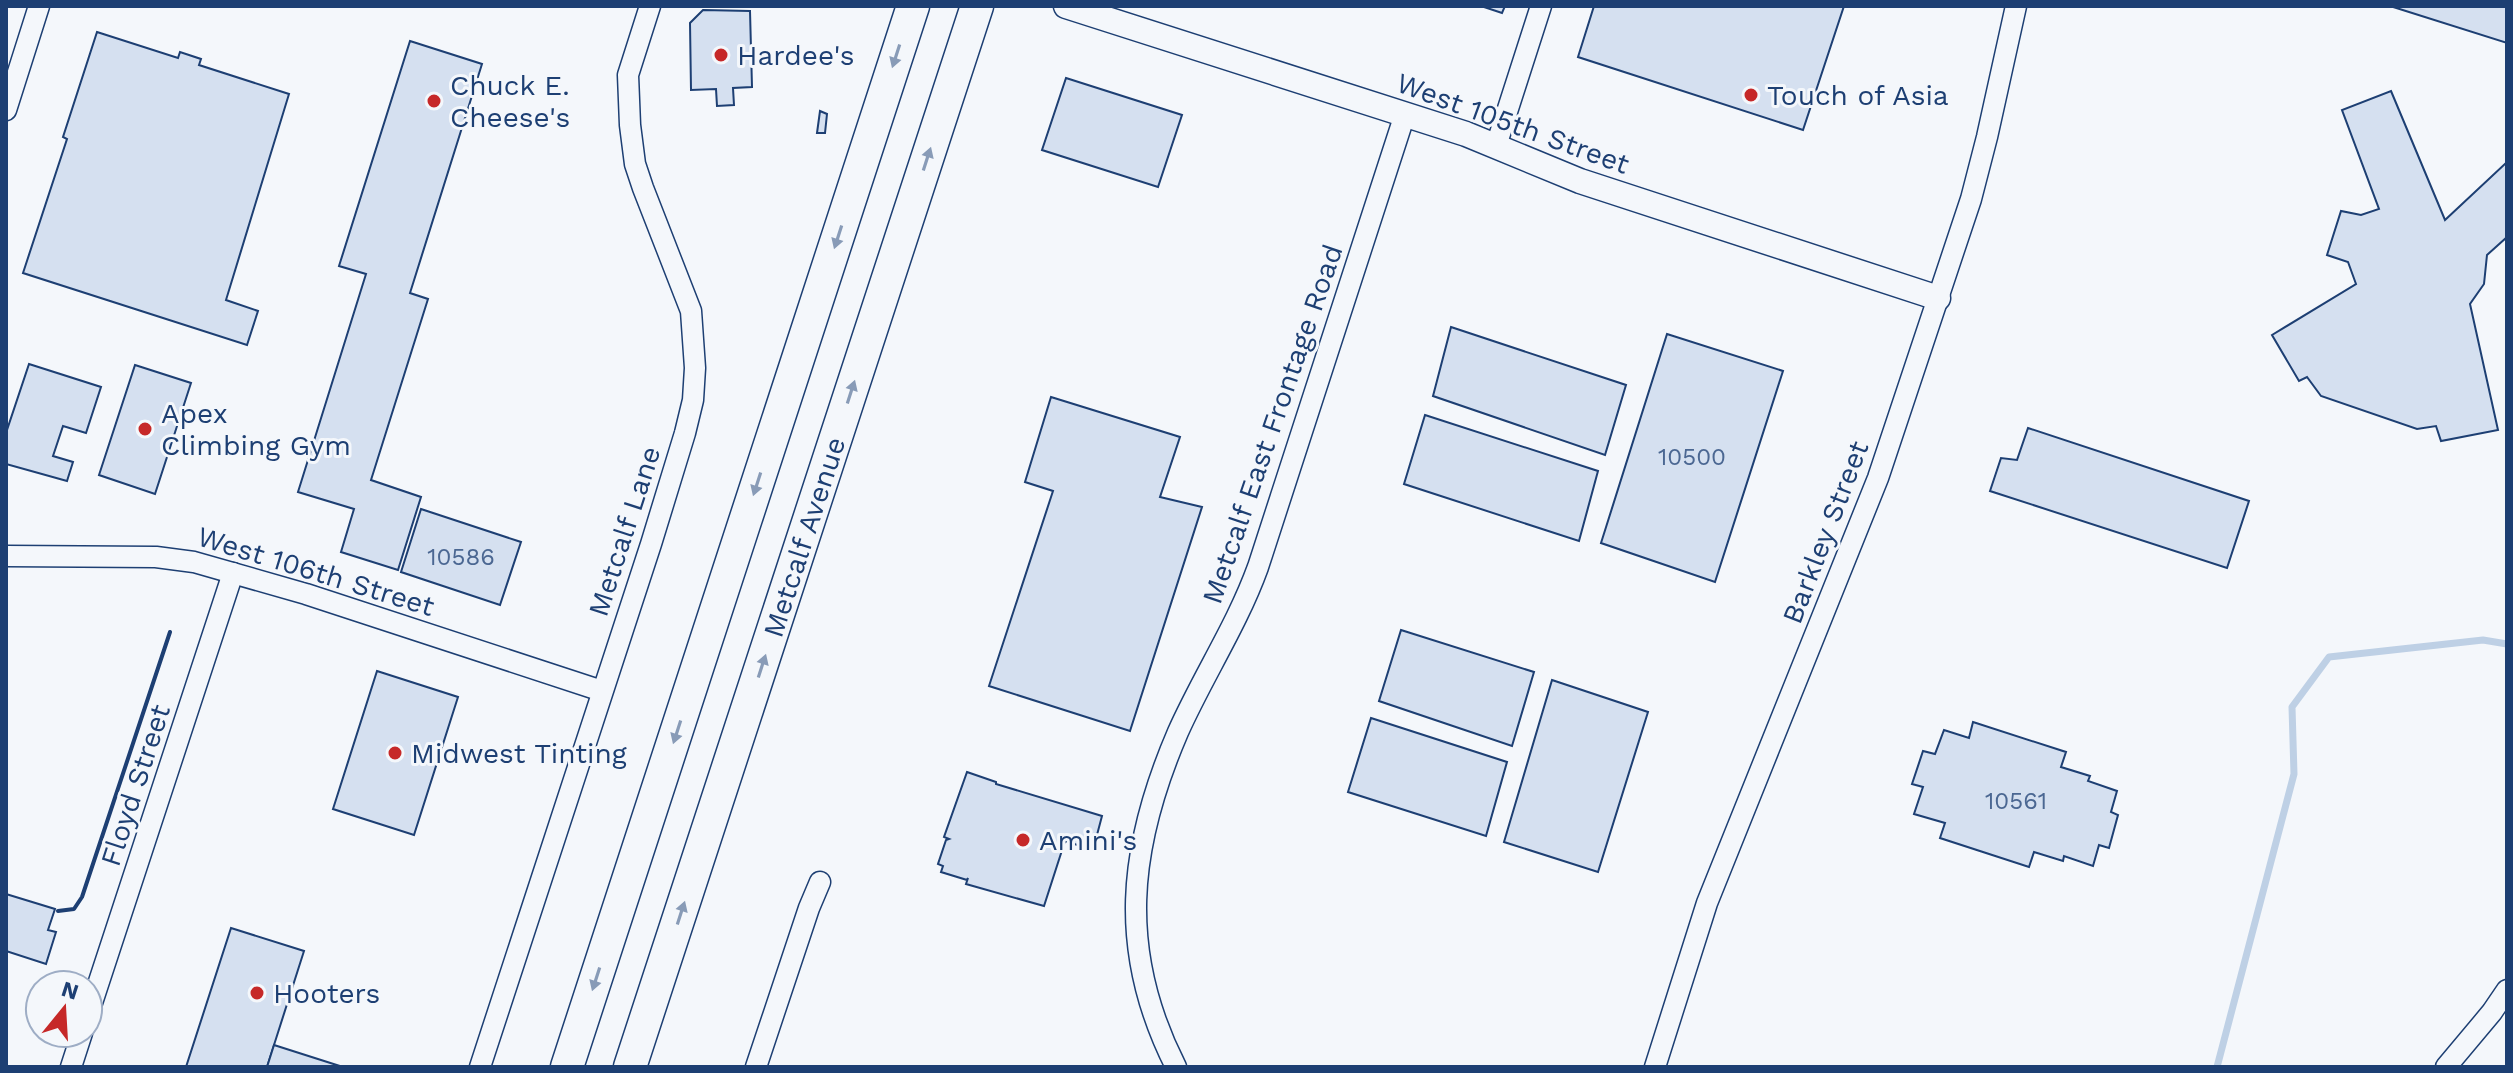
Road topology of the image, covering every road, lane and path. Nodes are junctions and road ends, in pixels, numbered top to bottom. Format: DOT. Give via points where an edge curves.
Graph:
graph roads {
  1 [pos="39,6"];
  2 [pos="650,6"];
  3 [pos="913,6"];
  4 [pos="977,6"];
  5 [pos="1066,6"];
  6 [pos="1541,6"];
  7 [pos="2016,6"];
  8 [pos="6,110"];
  9 [pos="1405,114"];
  10 [pos="1496,146"];
  11 [pos="1938,298"];
  12 [pos="6,556"];
  13 [pos="233,573"];
  14 [pos="602,691"];
  15 [pos="820,882"];
  16 [pos="103,969"];
  17 [pos="2507,990"];
  18 [pos="2500,1010"];
  19 [pos="572,1061"];
  20 [pos="480,1067"];
  21 [pos="630,1067"];
  22 [pos="756,1067"];
  23 [pos="1176,1067"];
  24 [pos="1655,1067"];
  25 [pos="2446,1067"];
  1 -- 8 [label="street"];
  2 -- 14 [label="street, Metcalf Lane" via="628,75 630,125 635,164 691,311 693,400"];
  3 -- 19 [label="main road, one-way"];
  21 -- 4 [label="main road, Metcalf Avenue, one-way"];
  5 -- 9 [label="street, West 105th Street"];
  6 -- 10 [label="street"];
  7 -- 11 [label="street, Barkley Street" via="1979,168"];
  9 -- 10 [label="street, West 105th Street"];
  9 -- 23 [label="street, Metcalf East Frontage Road" via="1258,567 1179,731 1140,844 1136,940 1149,1004"];
  10 -- 11 [label="street, West 105th Street" via="1580,181"];
  11 -- 24 [label="street, Barkley Street" via="1878,478 1707,903"];
  12 -- 13 [label="street, West 106th Street" via="178,558"];
  13 -- 14 [label="street, West 106th Street"];
  13 -- 16 [label="street, Floyd Street"];
  14 -- 20 [label="street, Metcalf Lane"];
  15 -- 22 [label="street"];
  17 -- 18 [label="street"];
  18 -- 25 [label="street"];
}
